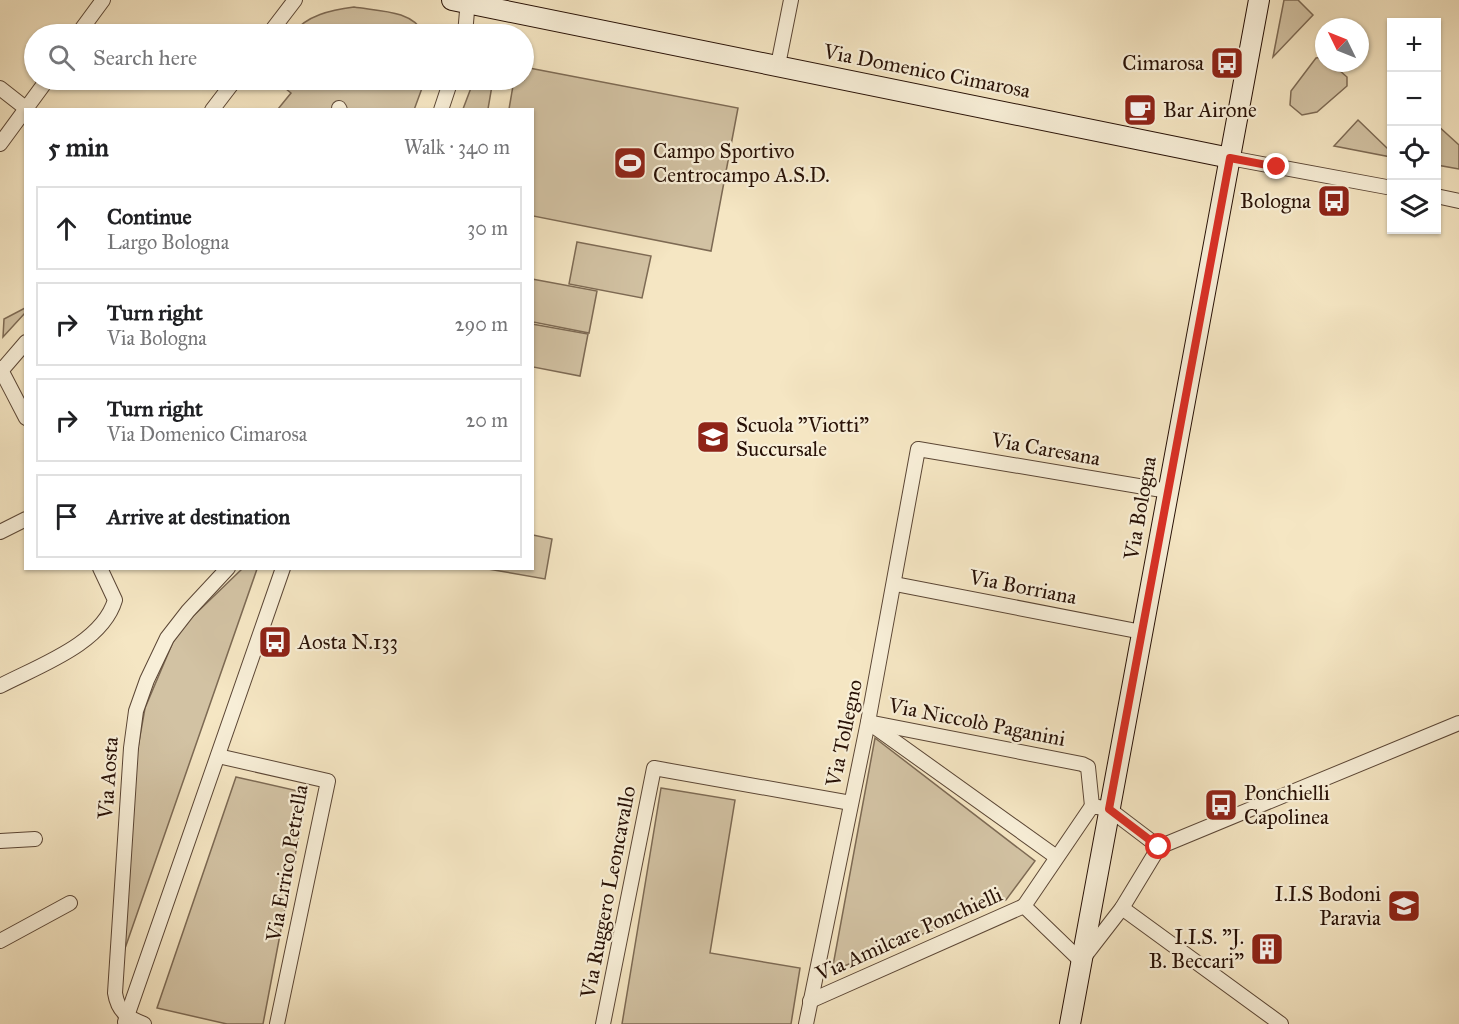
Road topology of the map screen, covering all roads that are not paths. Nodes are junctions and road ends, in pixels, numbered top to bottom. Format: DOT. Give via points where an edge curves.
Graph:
graph roads {
  1 [pos="103,0"];
  2 [pos="295,0"];
  3 [pos="790,0"];
  4 [pos="1259,0"];
  5 [pos="463,1"];
  6 [pos="85,24"];
  7 [pos="276,24"];
  8 [pos="464,24"];
  9 [pos="778,65"];
  10 [pos="0,88"];
  11 [pos="40,90"];
  12 [pos="227,90"];
  13 [pos="448,90"];
  14 [pos="26,108"];
  15 [pos="28,108"];
  16 [pos="214,108"];
  17 [pos="442,108"];
  18 [pos="24,113"];
  19 [pos="0,144"];
  20 [pos="1230,158"];
  21 [pos="1387,187"];
  22 [pos="1441,197"];
  23 [pos="1459,201"];
  24 [pos="24,344"];
  25 [pos="1,369"];
  26 [pos="24,414"];
  27 [pos="918,449"];
  28 [pos="1168,491"];
  29 [pos="24,520"];
  30 [pos="0,532"];
  31 [pos="101,570"];
  32 [pos="226,570"];
  33 [pos="282,570"];
  34 [pos="896,584"];
  35 [pos="1142,632"];
  36 [pos="0,686"];
  37 [pos="868,722"];
  38 [pos="1459,723"];
  39 [pos="218,756"];
  40 [pos="851,803"];
  41 [pos="1100,807"];
  42 [pos="35,839"];
  43 [pos="0,841"];
  44 [pos="1159,847"];
  45 [pos="1055,856"];
  46 [pos="70,903"];
  47 [pos="1024,906"];
  48 [pos="1122,908"];
  49 [pos="0,940"];
  50 [pos="1081,961"];
  51 [pos="810,1001"];
  52 [pos="126,1021"];
  53 [pos="144,1024"];
  54 [pos="278,1024"];
  55 [pos="603,1024"];
  56 [pos="806,1024"];
  57 [pos="1070,1024"];
  58 [pos="1281,1024"];
  1 -- 6 [label="street"];
  2 -- 7 [label="street"];
  3 -- 9 [label="street"];
  4 -- 20 [label="main road, Via Bologna"];
  5 -- 8 [label="street"];
  5 -- 9 [label="main road, Via Domenico Cimarosa"];
  9 -- 20 [label="main road, Via Domenico Cimarosa"];
  10 -- 14 [label="street"];
  11 -- 15 [label="street"];
  12 -- 16 [label="street"];
  13 -- 17 [label="street"];
  18 -- 19 [label="street"];
  20 -- 21 [label="street, Via Domenico Cimarosa"];
  20 -- 28 [label="main road, Via Bologna"];
  22 -- 23 [label="street"];
  24 -- 25 [label="street"];
  25 -- 26 [label="street"];
  27 -- 28 [label="street, Via Caresana"];
  27 -- 34 [label="street, Via Tollegno"];
  28 -- 35 [label="main road, Via Bologna"];
  29 -- 30 [label="street"];
  31 -- 36 [label="street" via="115,600 112,612 102,624 86,640"];
  32 -- 52 [label="street, Via Aosta" via="167,638 136,711 115,981 117,1001"];
  33 -- 39 [label="street"];
  34 -- 35 [label="street, Via Borriana"];
  34 -- 37 [label="street, Via Tollegno"];
  35 -- 41 [label="main road, Via Bologna"];
  37 -- 40 [label="street, Via Tollegno"];
  37 -- 41 [label="street, Via Niccolò Paganini" via="1082,764 1088,767"];
  37 -- 45 [label="street, Via Niccolò Paganini"];
  38 -- 44 [label="street"];
  39 -- 52 [label="street"];
  39 -- 54 [label="street, Via Errico Petrella" via="328,781"];
  40 -- 51 [label="street, Via Tollegno"];
  40 -- 55 [label="street, Via Ruggero Leoncavallo" via="654,768"];
  41 -- 44 [label="street"];
  41 -- 45 [label="street"];
  41 -- 50 [label="main road, Via Bologna"];
  42 -- 43 [label="street"];
  44 -- 48 [label="street"];
  45 -- 47 [label="street"];
  46 -- 49 [label="street"];
  47 -- 50 [label="street"];
  47 -- 51 [label="street, Via Amilcare Ponchielli"];
  48 -- 50 [label="street"];
  48 -- 58 [label="street"];
  50 -- 57 [label="main road, Via Bologna"];
  51 -- 56 [label="street, Via Tollegno"];
  52 -- 53 [label="street"];
}
